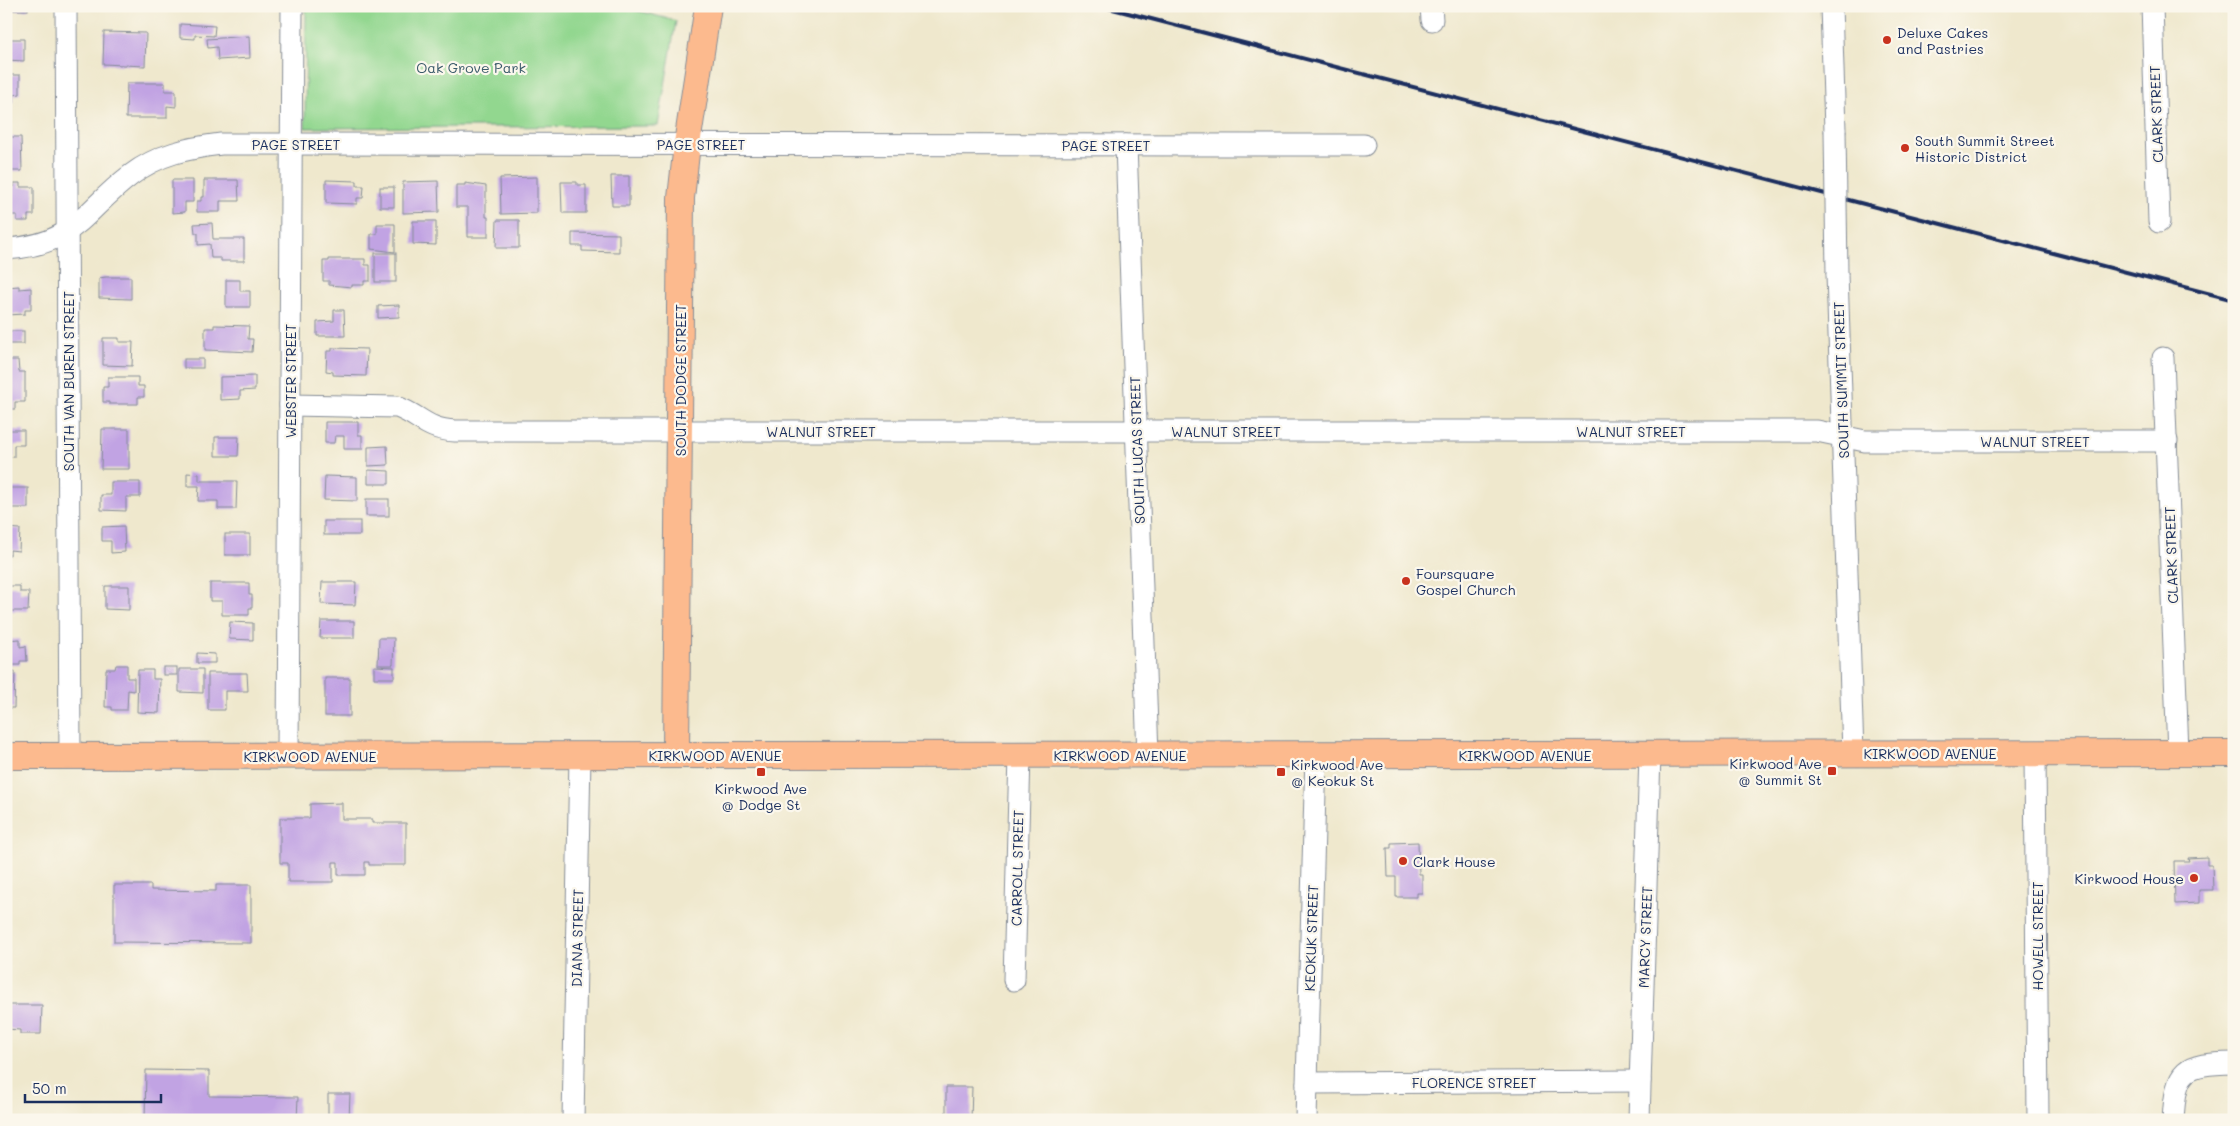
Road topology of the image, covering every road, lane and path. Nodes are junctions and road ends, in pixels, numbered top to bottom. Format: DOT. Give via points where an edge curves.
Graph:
graph roads {
  1 [pos="66,6"];
  2 [pos="292,6"];
  3 [pos="1831,6"];
  4 [pos="2152,6"];
  5 [pos="708,7"];
  6 [pos="687,144"];
  7 [pos="291,145"];
  8 [pos="1126,145"];
  9 [pos="1364,145"];
  10 [pos="2159,222"];
  11 [pos="66,232"];
  12 [pos="6,249"];
  13 [pos="2163,358"];
  14 [pos="290,405"];
  15 [pos="1136,430"];
  16 [pos="680,431"];
  17 [pos="1843,437"];
  18 [pos="2166,441"];
  19 [pos="1853,753"];
  20 [pos="2035,753"];
  21 [pos="2178,753"];
  22 [pos="2234,753"];
  23 [pos="1650,754"];
  24 [pos="676,755"];
  25 [pos="1020,755"];
  26 [pos="1148,755"];
  27 [pos="1316,755"];
  28 [pos="6,756"];
  29 [pos="70,756"];
  30 [pos="288,756"];
  31 [pos="580,756"];
  32 [pos="1014,980"];
  33 [pos="2234,1063"];
  34 [pos="1640,1081"];
  35 [pos="1307,1083"];
  36 [pos="573,1120"];
  37 [pos="1306,1120"];
  38 [pos="1639,1120"];
  39 [pos="2038,1120"];
  40 [pos="2173,1120"];
  1 -- 11 [label="street, SOUTH VAN BUREN STREET"];
  2 -- 7 [label="street, WEBSTER STREET"];
  3 -- 17 [label="street, SOUTH SUMMIT STREET, bridge"];
  4 -- 10 [label="street, CLARK STREET"];
  5 -- 6 [label="main road, SOUTH DODGE STREET"];
  6 -- 7 [label="street, PAGE STREET"];
  6 -- 8 [label="street, PAGE STREET"];
  6 -- 16 [label="main road, SOUTH DODGE STREET" via="681,198"];
  7 -- 11 [label="street, PAGE STREET" via="221,144 195,147 163,157 132,174"];
  7 -- 14 [label="street, WEBSTER STREET"];
  8 -- 9 [label="street, PAGE STREET"];
  8 -- 15 [label="street, SOUTH LUCAS STREET"];
  11 -- 12 [label="street, PAGE STREET" via="52,241"];
  11 -- 29 [label="street, SOUTH VAN BUREN STREET"];
  13 -- 18 [label="street, CLARK STREET"];
  14 -- 16 [label="street, WALNUT STREET" via="397,407 426,425 456,431"];
  14 -- 30 [label="street, WEBSTER STREET"];
  15 -- 16 [label="street, WALNUT STREET"];
  15 -- 17 [label="street, WALNUT STREET" via="1817,431"];
  15 -- 26 [label="street, SOUTH LUCAS STREET"];
  16 -- 24 [label="main road, SOUTH DODGE STREET"];
  17 -- 18 [label="street, WALNUT STREET" via="1865,441"];
  17 -- 19 [label="street, SOUTH SUMMIT STREET"];
  18 -- 21 [label="street, CLARK STREET"];
  19 -- 20 [label="main road, KIRKWOOD AVENUE"];
  19 -- 23 [label="main road, KIRKWOOD AVENUE"];
  20 -- 21 [label="main road, KIRKWOOD AVENUE"];
  20 -- 39 [label="street, HOWELL STREET"];
  21 -- 22 [label="main road, KIRKWOOD AVENUE"];
  23 -- 27 [label="main road, KIRKWOOD AVENUE"];
  23 -- 34 [label="street, MARCY STREET"];
  24 -- 25 [label="main road, KIRKWOOD AVENUE"];
  24 -- 31 [label="main road, KIRKWOOD AVENUE"];
  25 -- 26 [label="main road, KIRKWOOD AVENUE"];
  25 -- 32 [label="street, CARROLL STREET"];
  26 -- 27 [label="main road, KIRKWOOD AVENUE"];
  27 -- 35 [label="street, KEOKUK STREET"];
  28 -- 29 [label="main road, KIRKWOOD AVENUE"];
  29 -- 30 [label="main road, KIRKWOOD AVENUE"];
  30 -- 31 [label="main road, KIRKWOOD AVENUE"];
  31 -- 36 [label="street, DIANA STREET"];
  33 -- 40 [label="street" via="2196,1066 2183,1074 2175,1093"];
  34 -- 35 [label="street, FLORENCE STREET"];
  34 -- 38 [label="street, MARCY STREET"];
  35 -- 37 [label="street, KEOKUK STREET"];
}
